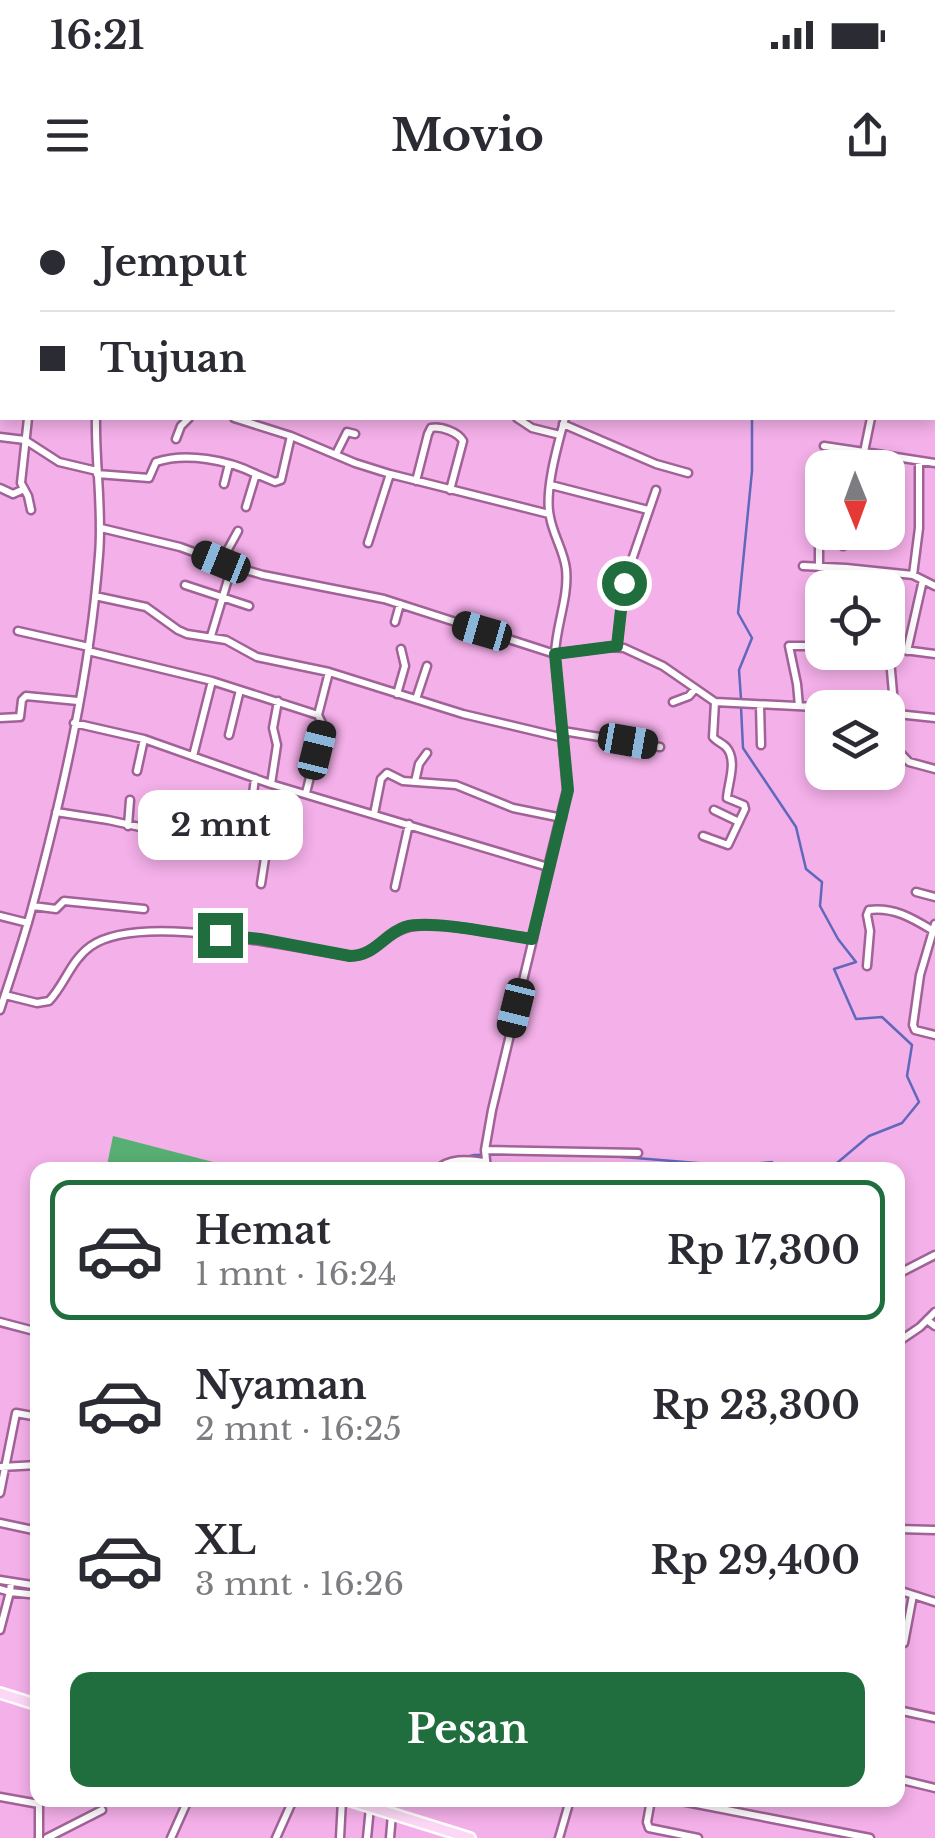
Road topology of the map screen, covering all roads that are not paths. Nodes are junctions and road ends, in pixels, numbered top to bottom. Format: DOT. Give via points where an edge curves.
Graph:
graph roads {
  1 [pos="28,420"];
  2 [pos="96,420"];
  3 [pos="187,420"];
  4 [pos="240,420"];
  5 [pos="520,420"];
  6 [pos="871,420"];
  7 [pos="564,421"];
  8 [pos="355,434"];
  9 [pos="560,435"];
  10 [pos="291,436"];
  11 [pos="0,437"];
  12 [pos="176,439"];
  13 [pos="25,440"];
  14 [pos="824,446"];
  15 [pos="844,449"];
  16 [pos="851,450"];
  17 [pos="864,450"];
  18 [pos="336,454"];
  19 [pos="905,459"];
  20 [pos="919,461"];
  21 [pos="935,463"];
  22 [pos="229,464"];
  23 [pos="97,472"];
  24 [pos="688,473"];
  25 [pos="256,474"];
  26 [pos="390,474"];
  27 [pos="416,481"];
  28 [pos="224,484"];
  29 [pos="551,486"];
  30 [pos="0,488"];
  31 [pos="24,489"];
  32 [pos="450,490"];
  33 [pos="656,490"];
  34 [pos="246,507"];
  35 [pos="30,510"];
  36 [pos="648,510"];
  37 [pos="549,514"];
  38 [pos="101,528"];
  39 [pos="238,532"];
  40 [pos="368,543"];
  41 [pos="819,550"];
  42 [pos="221,562"];
  43 [pos="232,566"];
  44 [pos="802,566"];
  45 [pos="819,567"];
  46 [pos="913,575"];
  47 [pos="923,580"];
  48 [pos="186,585"];
  49 [pos="935,586"];
  50 [pos="95,596"];
  51 [pos="221,598"];
  52 [pos="400,604"];
  53 [pos="248,606"];
  54 [pos="395,622"];
  55 [pos="18,630"];
  56 [pos="211,636"];
  57 [pos="617,646"];
  58 [pos="805,646"];
  59 [pos="88,649"];
  60 [pos="401,650"];
  61 [pos="906,650"];
  62 [pos="555,654"];
  63 [pos="935,654"];
  64 [pos="427,666"];
  65 [pos="329,672"];
  66 [pos="212,681"];
  67 [pos="695,689"];
  68 [pos="240,690"];
  69 [pos="397,694"];
  70 [pos="416,699"];
  71 [pos="278,701"];
  72 [pos="78,702"];
  73 [pos="673,702"];
  74 [pos="715,702"];
  75 [pos="756,705"];
  76 [pos="798,706"];
  77 [pos="805,706"];
  78 [pos="318,715"];
  79 [pos="905,715"];
  80 [pos="0,718"];
  81 [pos="935,718"];
  82 [pos="74,723"];
  83 [pos="563,734"];
  84 [pos="228,735"];
  85 [pos="144,739"];
  86 [pos="761,745"];
  87 [pos="660,747"];
  88 [pos="427,753"];
  89 [pos="193,756"];
  90 [pos="905,757"];
  91 [pos="935,769"];
  92 [pos="137,771"];
  93 [pos="254,778"];
  94 [pos="415,782"];
  95 [pos="272,784"];
  96 [pos="306,793"];
  97 [pos="130,800"];
  98 [pos="714,810"];
  99 [pos="56,812"];
  100 [pos="374,814"];
  101 [pos="244,817"];
  102 [pos="562,818"];
  103 [pos="739,822"];
  104 [pos="408,824"];
  105 [pos="128,826"];
  106 [pos="703,836"];
  107 [pos="548,867"];
  108 [pos="260,884"];
  109 [pos="394,888"];
  110 [pos="916,892"];
  111 [pos="935,897"];
  112 [pos="33,906"];
  113 [pos="144,908"];
  114 [pos="0,916"];
  115 [pos="28,923"];
  116 [pos="934,927"];
  117 [pos="532,939"];
  118 [pos="0,960"];
  119 [pos="14,964"];
  120 [pos="867,966"];
  121 [pos="5,995"];
  122 [pos="0,1010"];
  123 [pos="935,1035"];
  124 [pos="638,1153"];
  125 [pos="486,1159"];
  126 [pos="452,1162"];
  127 [pos="935,1255"];
  128 [pos="905,1270"];
  129 [pos="935,1312"];
  130 [pos="927,1320"];
  131 [pos="0,1322"];
  132 [pos="935,1326"];
  133 [pos="30,1330"];
  134 [pos="905,1337"];
  135 [pos="30,1416"];
  136 [pos="30,1465"];
  137 [pos="2,1467"];
  138 [pos="0,1493"];
  139 [pos="0,1523"];
  140 [pos="30,1529"];
  141 [pos="905,1529"];
  142 [pos="935,1530"];
  143 [pos="0,1580"];
  144 [pos="30,1586"];
  145 [pos="10,1587"];
  146 [pos="0,1589"];
  147 [pos="905,1592"];
  148 [pos="30,1593"];
  149 [pos="913,1595"];
  150 [pos="935,1602"];
  151 [pos="0,1630"];
  152 [pos="905,1640"];
  153 [pos="0,1692"];
  154 [pos="30,1702"];
  155 [pos="905,1712"];
  156 [pos="935,1718"];
  157 [pos="905,1781"];
  158 [pos="935,1788"];
  159 [pos="0,1797"];
  160 [pos="30,1801"];
  161 [pos="39,1807"];
  162 [pos="185,1807"];
  163 [pos="290,1807"];
  164 [pos="344,1807"];
  165 [pos="370,1807"];
  166 [pos="373,1807"];
  167 [pos="568,1807"];
  168 [pos="649,1807"];
  169 [pos="712,1807"];
  170 [pos="102,1810"];
  171 [pos="392,1814"];
  172 [pos="38,1838"];
  173 [pos="47,1838"];
  174 [pos="171,1838"];
  175 [pos="276,1838"];
  176 [pos="340,1838"];
  177 [pos="366,1838"];
  178 [pos="390,1838"];
  179 [pos="470,1838"];
  180 [pos="559,1838"];
  181 [pos="698,1838"];
  182 [pos="870,1838"];
  1 -- 13 [label="street"];
  2 -- 23 [label="street"];
  3 -- 12 [label="street"];
  4 -- 10 [label="street"];
  5 -- 9 [label="street"];
  6 -- 17 [label="street"];
  7 -- 9 [label="street"];
  7 -- 24 [label="street"];
  8 -- 18 [label="street" via="347,432"];
  9 -- 29 [label="street"];
  10 -- 18 [label="street"];
  10 -- 25 [label="street" via="281,480"];
  11 -- 13 [label="street"];
  13 -- 23 [label="street" via="60,462"];
  13 -- 31 [label="street"];
  14 -- 15 [label="street"];
  15 -- 16 [label="street"];
  18 -- 26 [label="street"];
  19 -- 20 [label="street"];
  20 -- 21 [label="street"];
  20 -- 46 [label="street"];
  22 -- 23 [label="street" via="162,460 149,478"];
  22 -- 25 [label="street"];
  22 -- 28 [label="street"];
  23 -- 38 [label="street"];
  25 -- 34 [label="street"];
  26 -- 27 [label="street"];
  26 -- 40 [label="street"];
  27 -- 32 [label="street"];
  27 -- 32 [label="street" via="428,434 436,427 462,441"];
  29 -- 36 [label="street"];
  29 -- 37 [label="street"];
  30 -- 31 [label="street" via="12,494"];
  31 -- 35 [label="street"];
  32 -- 37 [label="street"];
  33 -- 36 [label="street"];
  36 -- 57 [label="street" via="623,588"];
  37 -- 62 [label="street" via="566,567"];
  38 -- 42 [label="street"];
  38 -- 50 [label="street"];
  39 -- 42 [label="street"];
  41 -- 45 [label="street"];
  42 -- 43 [label="street"];
  43 -- 51 [label="street"];
  43 -- 52 [label="street"];
  44 -- 45 [label="street"];
  45 -- 46 [label="street"];
  46 -- 47 [label="street"];
  47 -- 49 [label="street"];
  47 -- 61 [label="street"];
  48 -- 51 [label="street"];
  50 -- 56 [label="street" via="139,604 186,634"];
  50 -- 59 [label="street"];
  51 -- 53 [label="street"];
  51 -- 56 [label="street"];
  52 -- 54 [label="street"];
  52 -- 62 [label="street"];
  55 -- 59 [label="street"];
  56 -- 65 [label="street" via="257,657"];
  57 -- 62 [label="street"];
  57 -- 67 [label="street"];
  58 -- 76 [label="street" via="789,646"];
  59 -- 66 [label="street"];
  59 -- 72 [label="street"];
  60 -- 69 [label="street" via="405,666"];
  61 -- 63 [label="street"];
  62 -- 83 [label="street"];
  64 -- 70 [label="street"];
  65 -- 69 [label="street"];
  65 -- 78 [label="street"];
  66 -- 68 [label="street"];
  66 -- 89 [label="street"];
  67 -- 73 [label="street"];
  67 -- 74 [label="street"];
  68 -- 71 [label="street"];
  68 -- 84 [label="street"];
  69 -- 70 [label="street"];
  70 -- 83 [label="street"];
  71 -- 78 [label="street"];
  71 -- 95 [label="street"];
  72 -- 80 [label="street" via="26,696 20,716"];
  72 -- 82 [label="street"];
  74 -- 75 [label="street"];
  74 -- 103 [label="street" via="713,737 731,758 727,798 745,807"];
  75 -- 76 [label="street"];
  75 -- 86 [label="street"];
  76 -- 77 [label="street"];
  78 -- 96 [label="street" via="324,725"];
  79 -- 81 [label="street"];
  82 -- 85 [label="street"];
  82 -- 99 [label="street"];
  83 -- 87 [label="street"];
  83 -- 102 [label="street" via="568,790"];
  85 -- 89 [label="street"];
  85 -- 92 [label="street"];
  88 -- 94 [label="street"];
  89 -- 93 [label="street"];
  90 -- 91 [label="street"];
  93 -- 95 [label="street"];
  93 -- 101 [label="street"];
  94 -- 100 [label="street" via="387,772"];
  94 -- 102 [label="street" via="456,785 513,808"];
  95 -- 96 [label="street"];
  96 -- 100 [label="street"];
  97 -- 105 [label="street"];
  98 -- 103 [label="street"];
  99 -- 105 [label="street"];
  99 -- 112 [label="street"];
  100 -- 104 [label="street"];
  102 -- 107 [label="street"];
  103 -- 106 [label="street" via="728,845"];
  104 -- 107 [label="street"];
  104 -- 109 [label="street"];
  105 -- 108 [label="street" via="263,854"];
  107 -- 117 [label="street"];
  110 -- 111 [label="street"];
  112 -- 113 [label="street" via="56,909 64,901"];
  112 -- 115 [label="street"];
  114 -- 115 [label="street"];
  115 -- 119 [label="street"];
  116 -- 120 [label="street" via="902,913 869,910"];
  116 -- 123 [label="street" via="913,1024"];
  117 -- 121 [label="street" via="410,926 370,953 350,956 260,939 131,932 93,944 49,1001"];
  117 -- 125 [label="street"];
  118 -- 119 [label="street"];
  119 -- 121 [label="street"];
  121 -- 122 [label="street"];
  124 -- 125 [label="street"];
  125 -- 126 [label="street"];
  127 -- 128 [label="street"];
  129 -- 130 [label="street"];
  130 -- 132 [label="street"];
  130 -- 134 [label="street"];
  131 -- 133 [label="street"];
  135 -- 137 [label="street" via="16,1413"];
  136 -- 137 [label="street"];
  137 -- 138 [label="street"];
  139 -- 140 [label="street"];
  141 -- 142 [label="street"];
  143 -- 145 [label="street"];
  144 -- 145 [label="street"];
  145 -- 146 [label="street"];
  145 -- 148 [label="street"];
  145 -- 151 [label="street"];
  147 -- 149 [label="street"];
  149 -- 150 [label="street"];
  149 -- 152 [label="street"];
  153 -- 154 [label="main road"];
  155 -- 156 [label="street"];
  157 -- 158 [label="street"];
  159 -- 160 [label="street"];
  161 -- 172 [label="street"];
  162 -- 174 [label="street"];
  163 -- 175 [label="street"];
  164 -- 176 [label="street"];
  165 -- 177 [label="street"];
  166 -- 171 [label="main road"];
  167 -- 180 [label="street"];
  168 -- 181 [label="street" via="649,1828"];
  169 -- 182 [label="street"];
  170 -- 173 [label="street"];
  171 -- 178 [label="street"];
  171 -- 179 [label="main road"];
}
